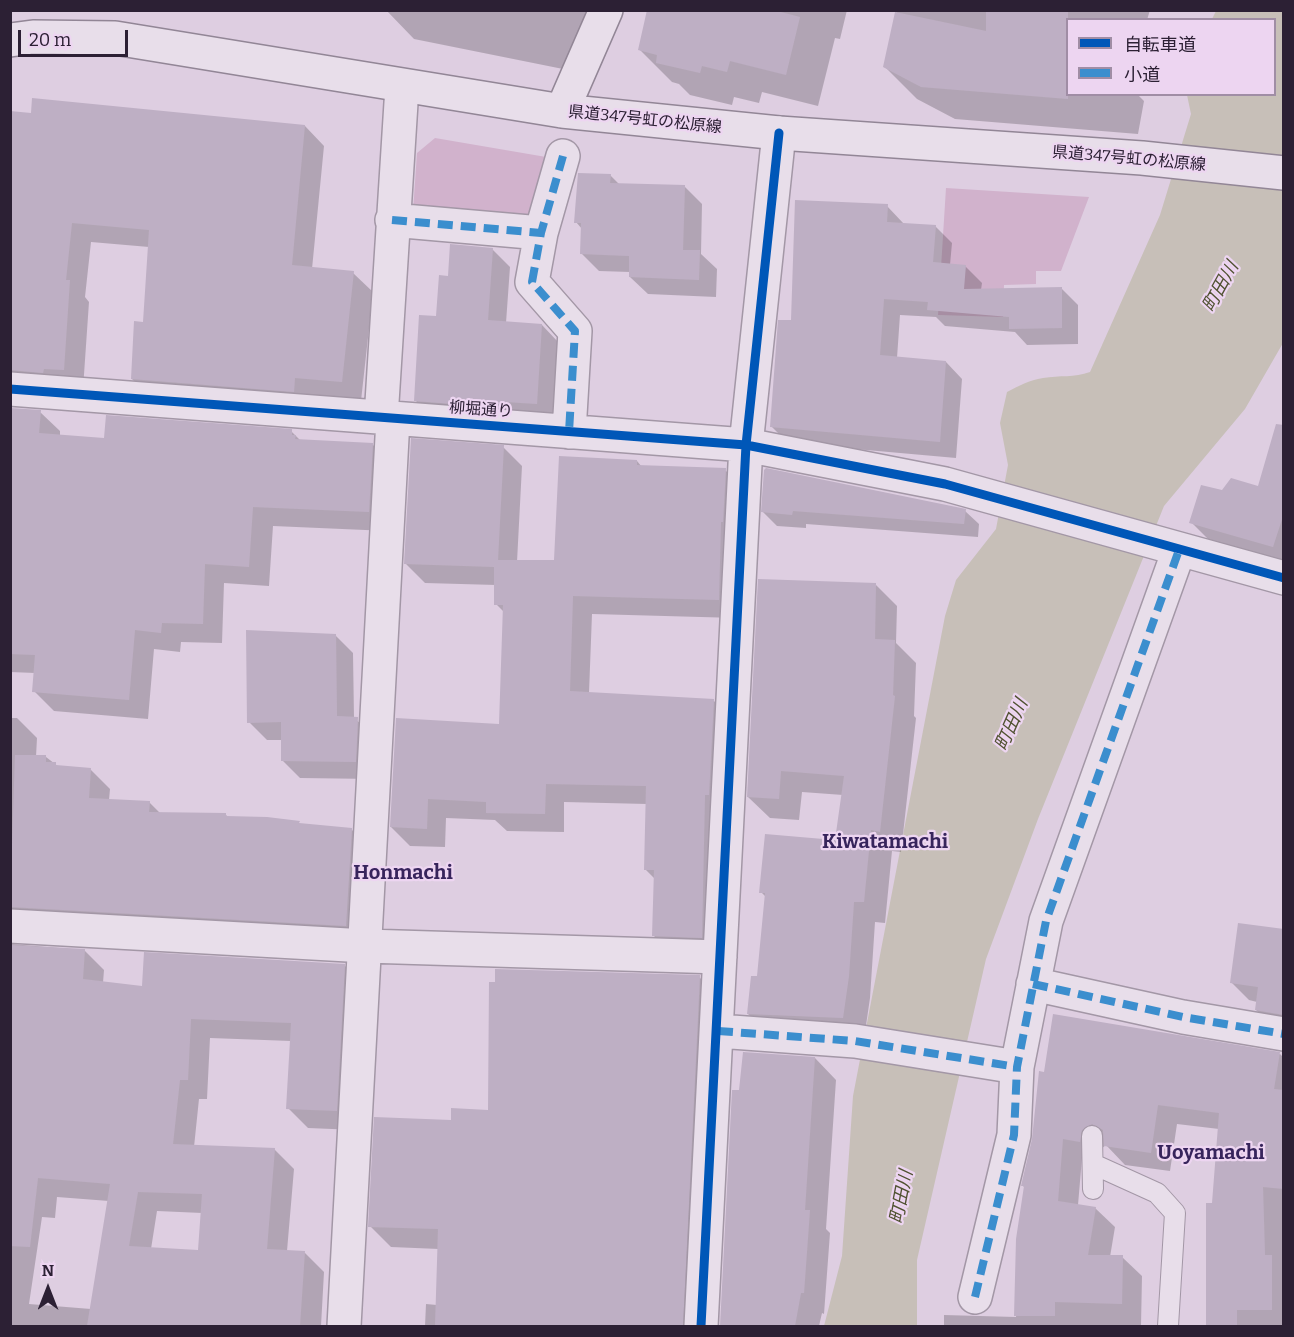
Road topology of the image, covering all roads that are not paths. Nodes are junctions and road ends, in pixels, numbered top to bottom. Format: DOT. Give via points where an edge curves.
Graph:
graph roads {
  1 [pos="606,10"];
  2 [pos="10,40"];
  3 [pos="402,87"];
  4 [pos="562,111"];
  5 [pos="779,133"];
  6 [pos="563,156"];
  7 [pos="1284,173"];
  8 [pos="392,220"];
  9 [pos="541,233"];
  10 [pos="10,389"];
  11 [pos="387,418"];
  12 [pos="569,432"];
  13 [pos="746,445"];
  14 [pos="1179,550"];
  15 [pos="1284,578"];
  16 [pos="10,926"];
  17 [pos="366,946"];
  18 [pos="720,957"];
  19 [pos="1034,984"];
  20 [pos="718,1031"];
  21 [pos="1284,1034"];
  22 [pos="1017,1067"];
  23 [pos="1092,1136"];
  24 [pos="1093,1164"];
  25 [pos="1093,1189"];
  26 [pos="975,1298"];
  27 [pos="344,1326"];
  28 [pos="701,1326"];
  29 [pos="1168,1326"];
  1 -- 4 [label="street"];
  2 -- 3 [label="street, 県道347号虹の松原線" via="115,38"];
  3 -- 4 [label="street, 県道347号虹の松原線"];
  3 -- 8 [label="street"];
  4 -- 5 [label="street, 県道347号虹の松原線"];
  5 -- 7 [label="street, 県道347号虹の松原線" via="1142,158"];
  5 -- 13 [label="street"];
  6 -- 9 [label="street"];
  8 -- 9 [label="street"];
  8 -- 11 [label="street"];
  9 -- 12 [label="street" via="532,282 575,331"];
  10 -- 11 [label="street, 柳堀通り"];
  11 -- 12 [label="street, 柳堀通り"];
  11 -- 17 [label="street"];
  12 -- 13 [label="street, 柳堀通り"];
  13 -- 14 [label="street, 柳堀通り" via="945,484"];
  13 -- 18 [label="street"];
  14 -- 15 [label="street, 柳堀通り"];
  14 -- 19 [label="street" via="1046,921"];
  16 -- 17 [label="street"];
  17 -- 18 [label="street"];
  17 -- 27 [label="street"];
  18 -- 20 [label="street"];
  19 -- 21 [label="street" via="1183,1017"];
  19 -- 22 [label="street"];
  20 -- 22 [label="street" via="855,1041"];
  20 -- 28 [label="street"];
  22 -- 26 [label="street" via="1014,1135"];
  23 -- 24 [label="lane"];
  24 -- 25 [label="lane"];
  24 -- 29 [label="lane" via="1157,1193 1175,1213"];
}
